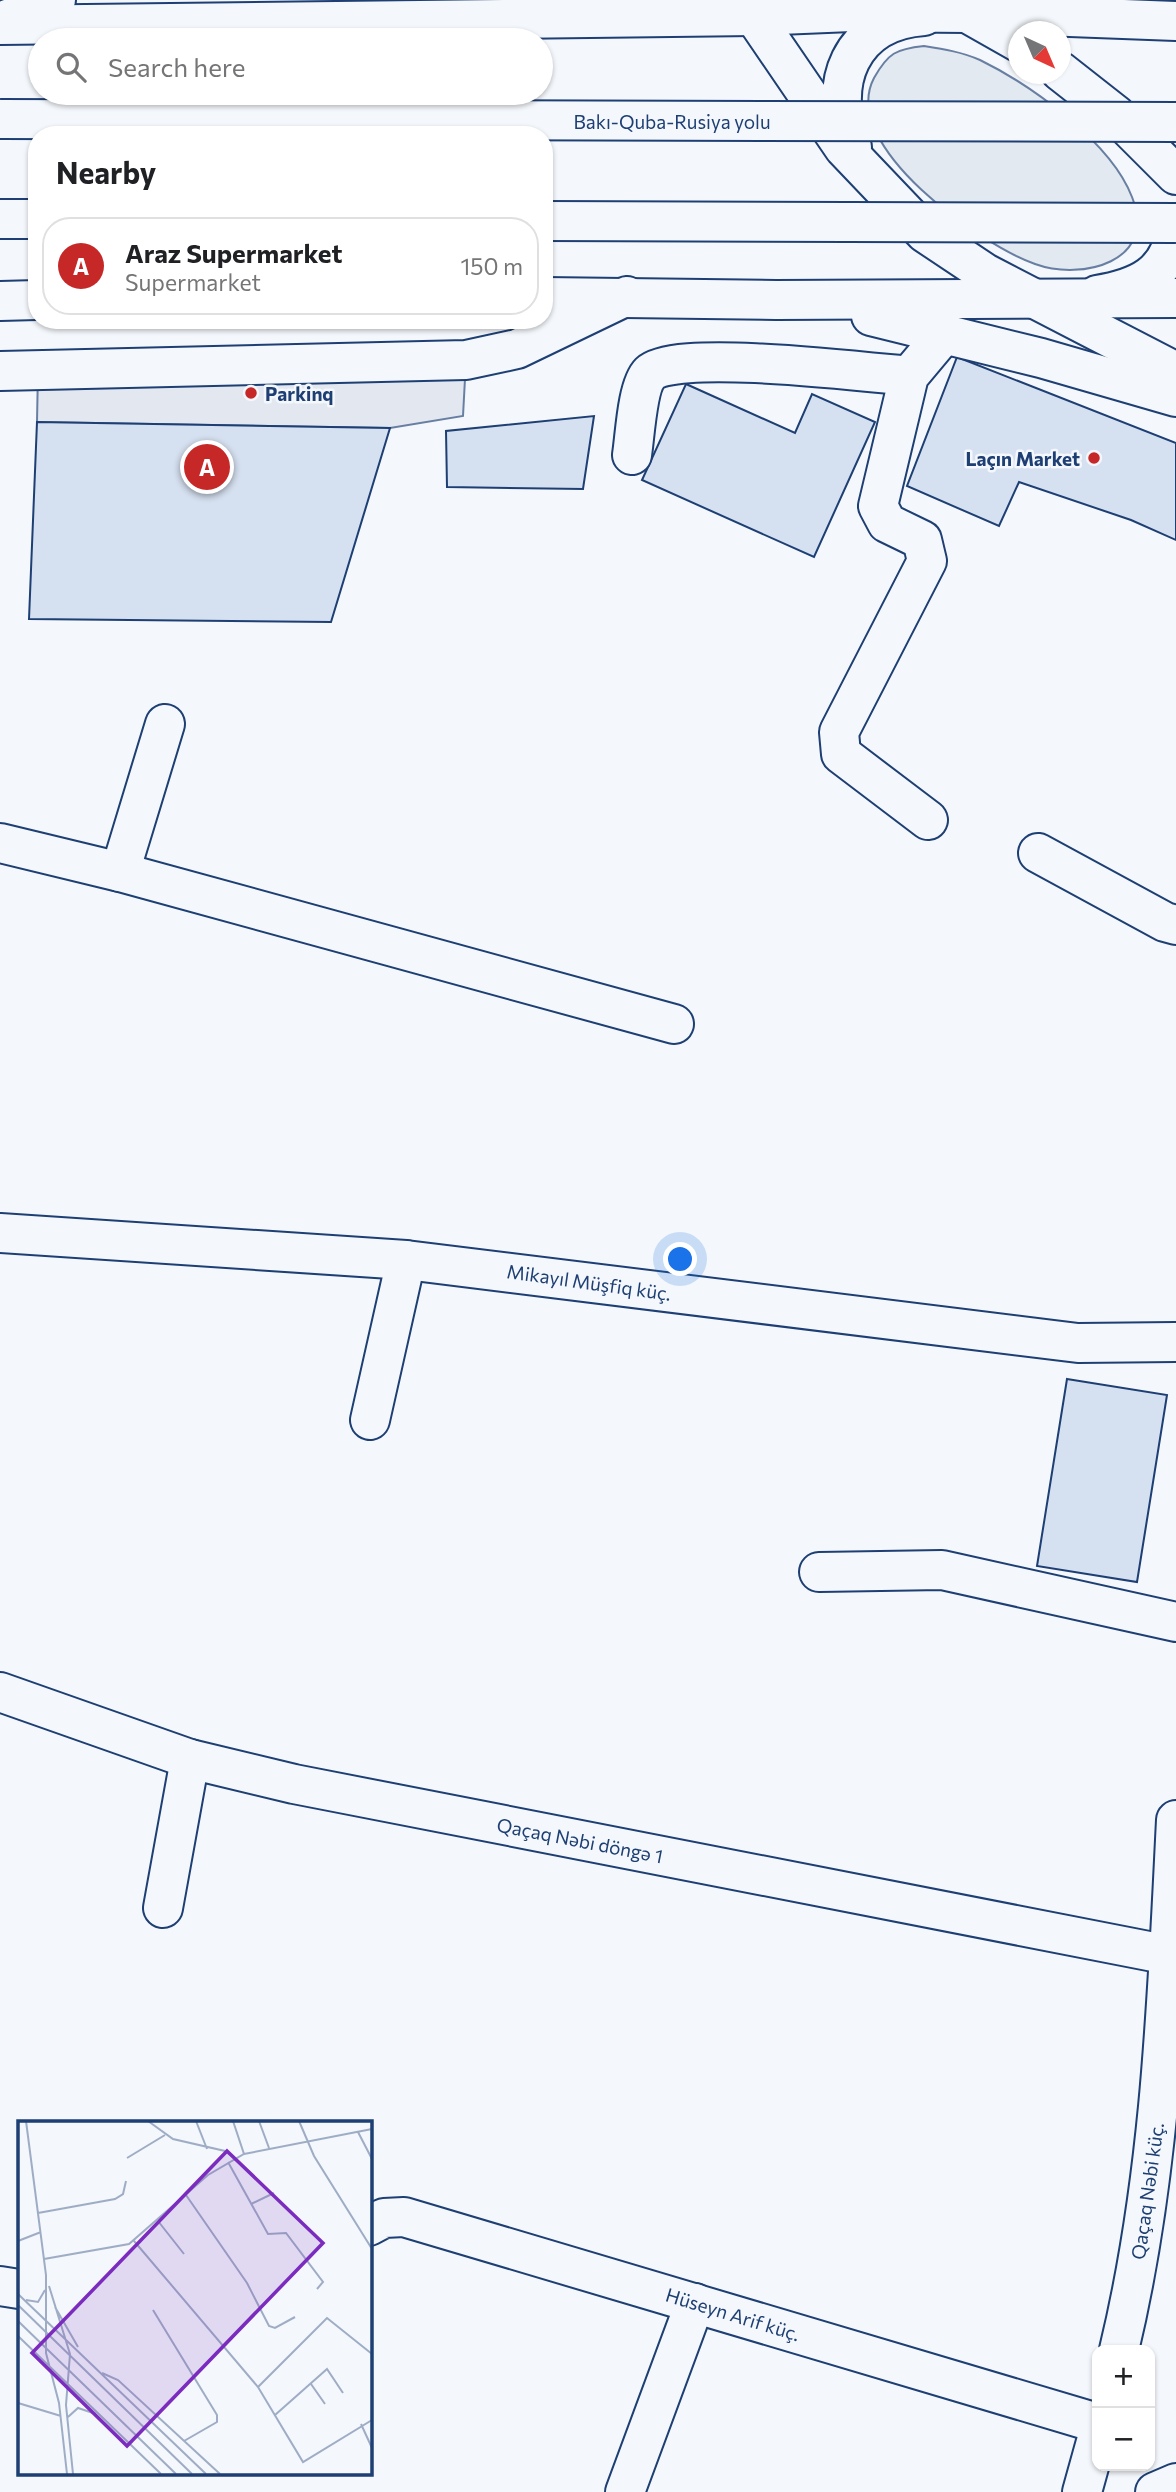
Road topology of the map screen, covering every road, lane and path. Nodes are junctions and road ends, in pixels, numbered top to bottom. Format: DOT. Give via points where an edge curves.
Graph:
graph roads {
  1 [pos="56,0"];
  2 [pos="427,0"];
  3 [pos="956,6"];
  4 [pos="748,8"];
  5 [pos="1176,21"];
  6 [pos="334,23"];
  7 [pos="0,24"];
  8 [pos="1008,36"];
  9 [pos="1071,80"];
  10 [pos="1116,115"];
  11 [pos="0,119"];
  12 [pos="1176,122"];
  13 [pos="1176,175"];
  14 [pos="872,179"];
  15 [pos="1176,216"];
  16 [pos="0,219"];
  17 [pos="28,219"];
  18 [pos="553,221"];
  19 [pos="1176,223"];
  20 [pos="1176,229"];
  21 [pos="627,296"];
  22 [pos="553,297"];
  23 [pos="1176,298"];
  24 [pos="28,300"];
  25 [pos="776,300"];
  26 [pos="1039,300"];
  27 [pos="0,301"];
  28 [pos="945,333"];
  29 [pos="0,371"];
  30 [pos="1176,372"];
  31 [pos="909,376"];
  32 [pos="1176,397"];
  33 [pos="632,455"];
  34 [pos="165,724"];
  35 [pos="928,820"];
  36 [pos="0,842"];
  37 [pos="1038,853"];
  38 [pos="120,872"];
  39 [pos="1176,925"];
  40 [pos="674,1024"];
  41 [pos="0,1233"];
  42 [pos="406,1260"];
  43 [pos="1176,1342"];
  44 [pos="370,1420"];
  45 [pos="819,1572"];
  46 [pos="1176,1622"];
  47 [pos="0,1692"];
  48 [pos="190,1759"];
  49 [pos="1176,1820"];
  50 [pos="163,1908"];
  51 [pos="1169,1955"];
  52 [pos="371,2225"];
  53 [pos="0,2286"];
  54 [pos="18,2289"];
  55 [pos="695,2303"];
  56 [pos="1120,2345"];
  57 [pos="1092,2422"];
  58 [pos="1095,2471"];
  59 [pos="1176,2483"];
  60 [pos="1093,2491"];
  61 [pos="625,2492"];
  62 [pos="1155,2492"];
  1 -- 7 [label="main road"];
  2 -- 6 [label="main road"];
  3 -- 4 [label="main road" via="851,12"];
  3 -- 5 [label="main road"];
  3 -- 8 [label="main road"];
  3 -- 14 [label="main road" via="887,23 850,59 839,99 845,129"];
  4 -- 6 [label="main road"];
  4 -- 14 [label="main road" via="828,126"];
  6 -- 7 [label="main road"];
  9 -- 10 [label="main road"];
  10 -- 13 [label="main road"];
  10 -- 15 [label="main road" via="1166,180"];
  11 -- 12 [label="main road, Bakı-Quba-Rusiya yolu, bridge"];
  14 -- 26 [label="main road" via="925,233"];
  16 -- 17 [label="main road"];
  18 -- 19 [label="main road, bridge"];
  20 -- 26 [label="main road" via="1168,256 1141,284 1094,296"];
  21 -- 22 [label="main road"];
  21 -- 25 [label="main road"];
  21 -- 29 [label="main road" via="517,349 466,360"];
  23 -- 26 [label="main road"];
  24 -- 27 [label="main road"];
  25 -- 26 [label="main road"];
  25 -- 28 [label="main road"];
  26 -- 30 [label="main road"];
  28 -- 31 [label="main road"];
  28 -- 32 [label="main road"];
  31 -- 33 [label="main road" via="733,363 665,364 649,374 640,399"];
  31 -- 35 [label="main road" via="878,506 887,523 922,540 927,561 839,732 841,754"];
  34 -- 38 [label="main road"];
  36 -- 38 [label="main road"];
  37 -- 39 [label="main road"];
  38 -- 40 [label="main road"];
  41 -- 42 [label="main road, Mikayıl Müşfiq küç."];
  42 -- 43 [label="main road, Mikayıl Müşfiq küç." via="1078,1343"];
  42 -- 44 [label="main road"];
  45 -- 46 [label="main road" via="942,1570"];
  47 -- 48 [label="main road, Qaçaq Nəbi döngə 1"];
  48 -- 50 [label="main road"];
  48 -- 51 [label="main road, Qaçaq Nəbi döngə 1" via="294,1784"];
  49 -- 51 [label="main road, Qaçaq Nəbi küç."];
  51 -- 56 [label="main road, Qaçaq Nəbi küç." via="1149,2194"];
  52 -- 55 [label="main road, Hüseyn Arif küç." via="384,2218 404,2217"];
  53 -- 54 [label="main road"];
  55 -- 57 [label="main road, Hüseyn Arif küç."];
  55 -- 61 [label="main road"];
  58 -- 60 [label="main road"];
  59 -- 62 [label="main road"];
}
